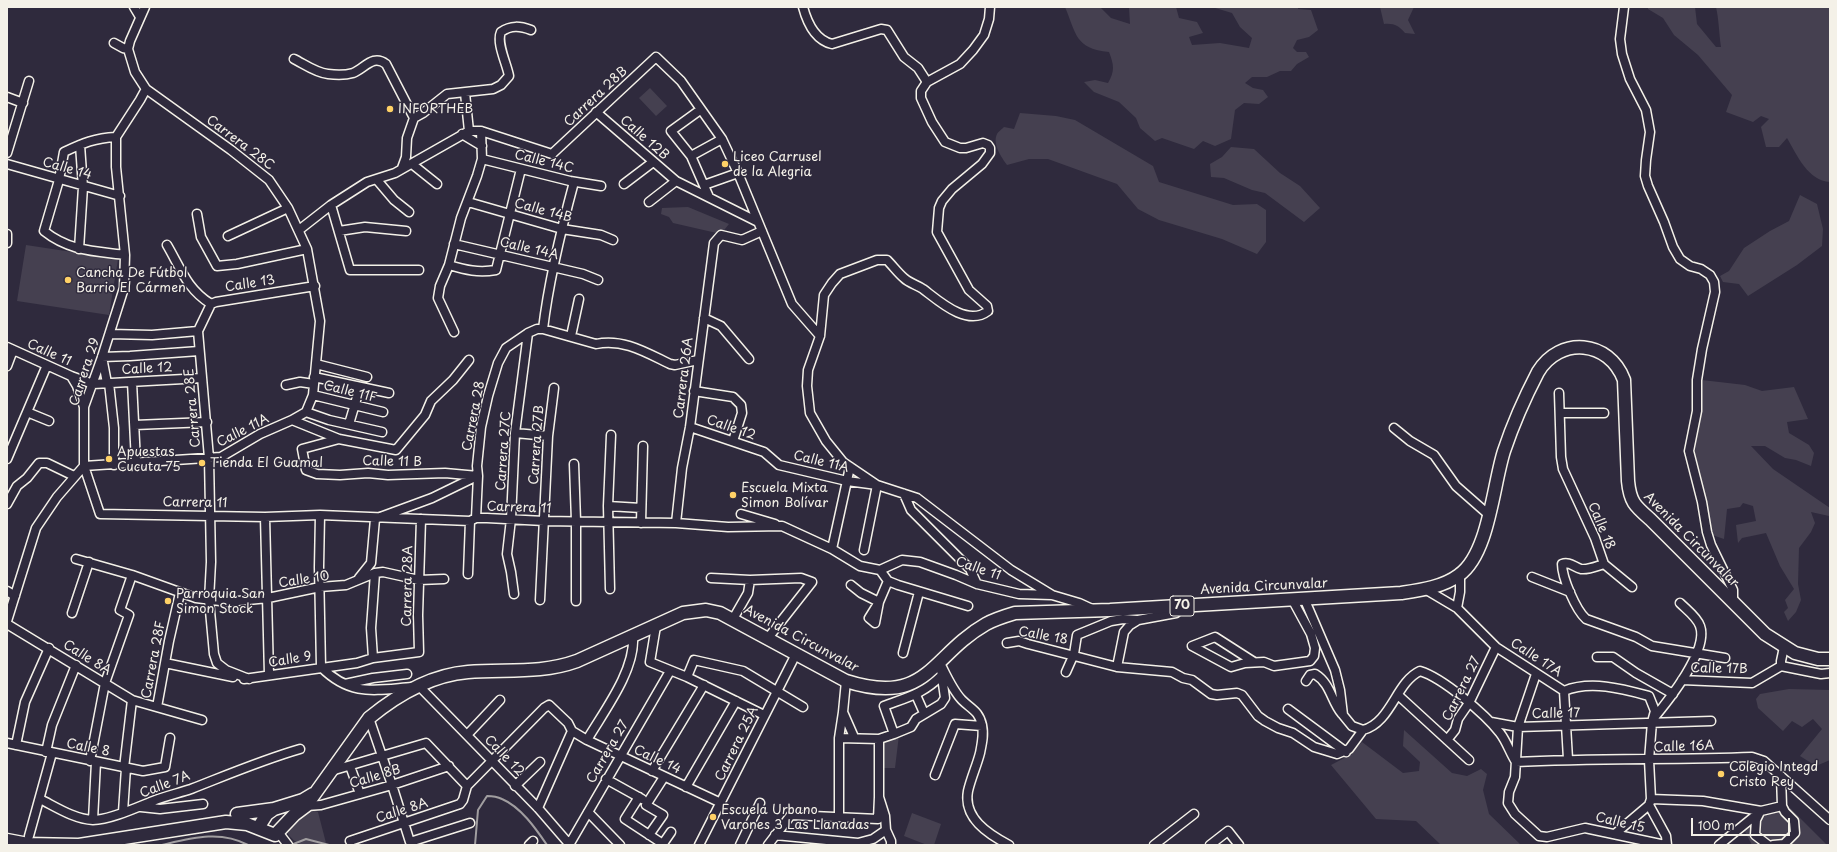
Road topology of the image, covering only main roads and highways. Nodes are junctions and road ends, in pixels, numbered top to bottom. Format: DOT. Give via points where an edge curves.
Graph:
graph roads {
  1 [pos="1830,659"];
  2 [pos="316,792"];
  3 [pos="274,809"];
  4 [pos="237,814"];
  5 [pos="261,824"];
  6 [pos="7,832"];
  7 [pos="281,838"];
  8 [pos="119,839"];
  9 [pos="7,840"];
  10 [pos="90,844"];
  1 -- 2 [label="main road, Avenida Circunvalar / 70" via="1807,658 1765,634 1635,507 1628,481 1624,380 1621,371 1612,360 1600,352 1580,347 1559,350 1546,360 1538,372 1498,470 1482,543 1474,557 1460,575 1426,589 1183,606 1015,614 986,624 973,633 941,669 898,688 887,689 846,681 720,612 695,611 560,668 450,674 417,686 369,718"];
  2 -- 3 [label="main road, Avenida Circunvalar / 70" via="303,800"];
  2 -- 7 [label="main road, Avenida Circunvalar / 70" via="306,806 294,815"];
  3 -- 4 [label="main road"];
  3 -- 5 [label="main road, Avenida Circunvalar / 70" via="267,814"];
  4 -- 5 [label="main road, 70"];
  4 -- 8 [label="main road, 70"];
  5 -- 7 [label="main road, 70"];
  5 -- 8 [label="main road, 70" via="226,822"];
  6 -- 8 [label="main road, 70" via="60,838"];
  8 -- 10 [label="main road, 70"];
  9 -- 10 [label="main road, 70" via="28,844"];
}
